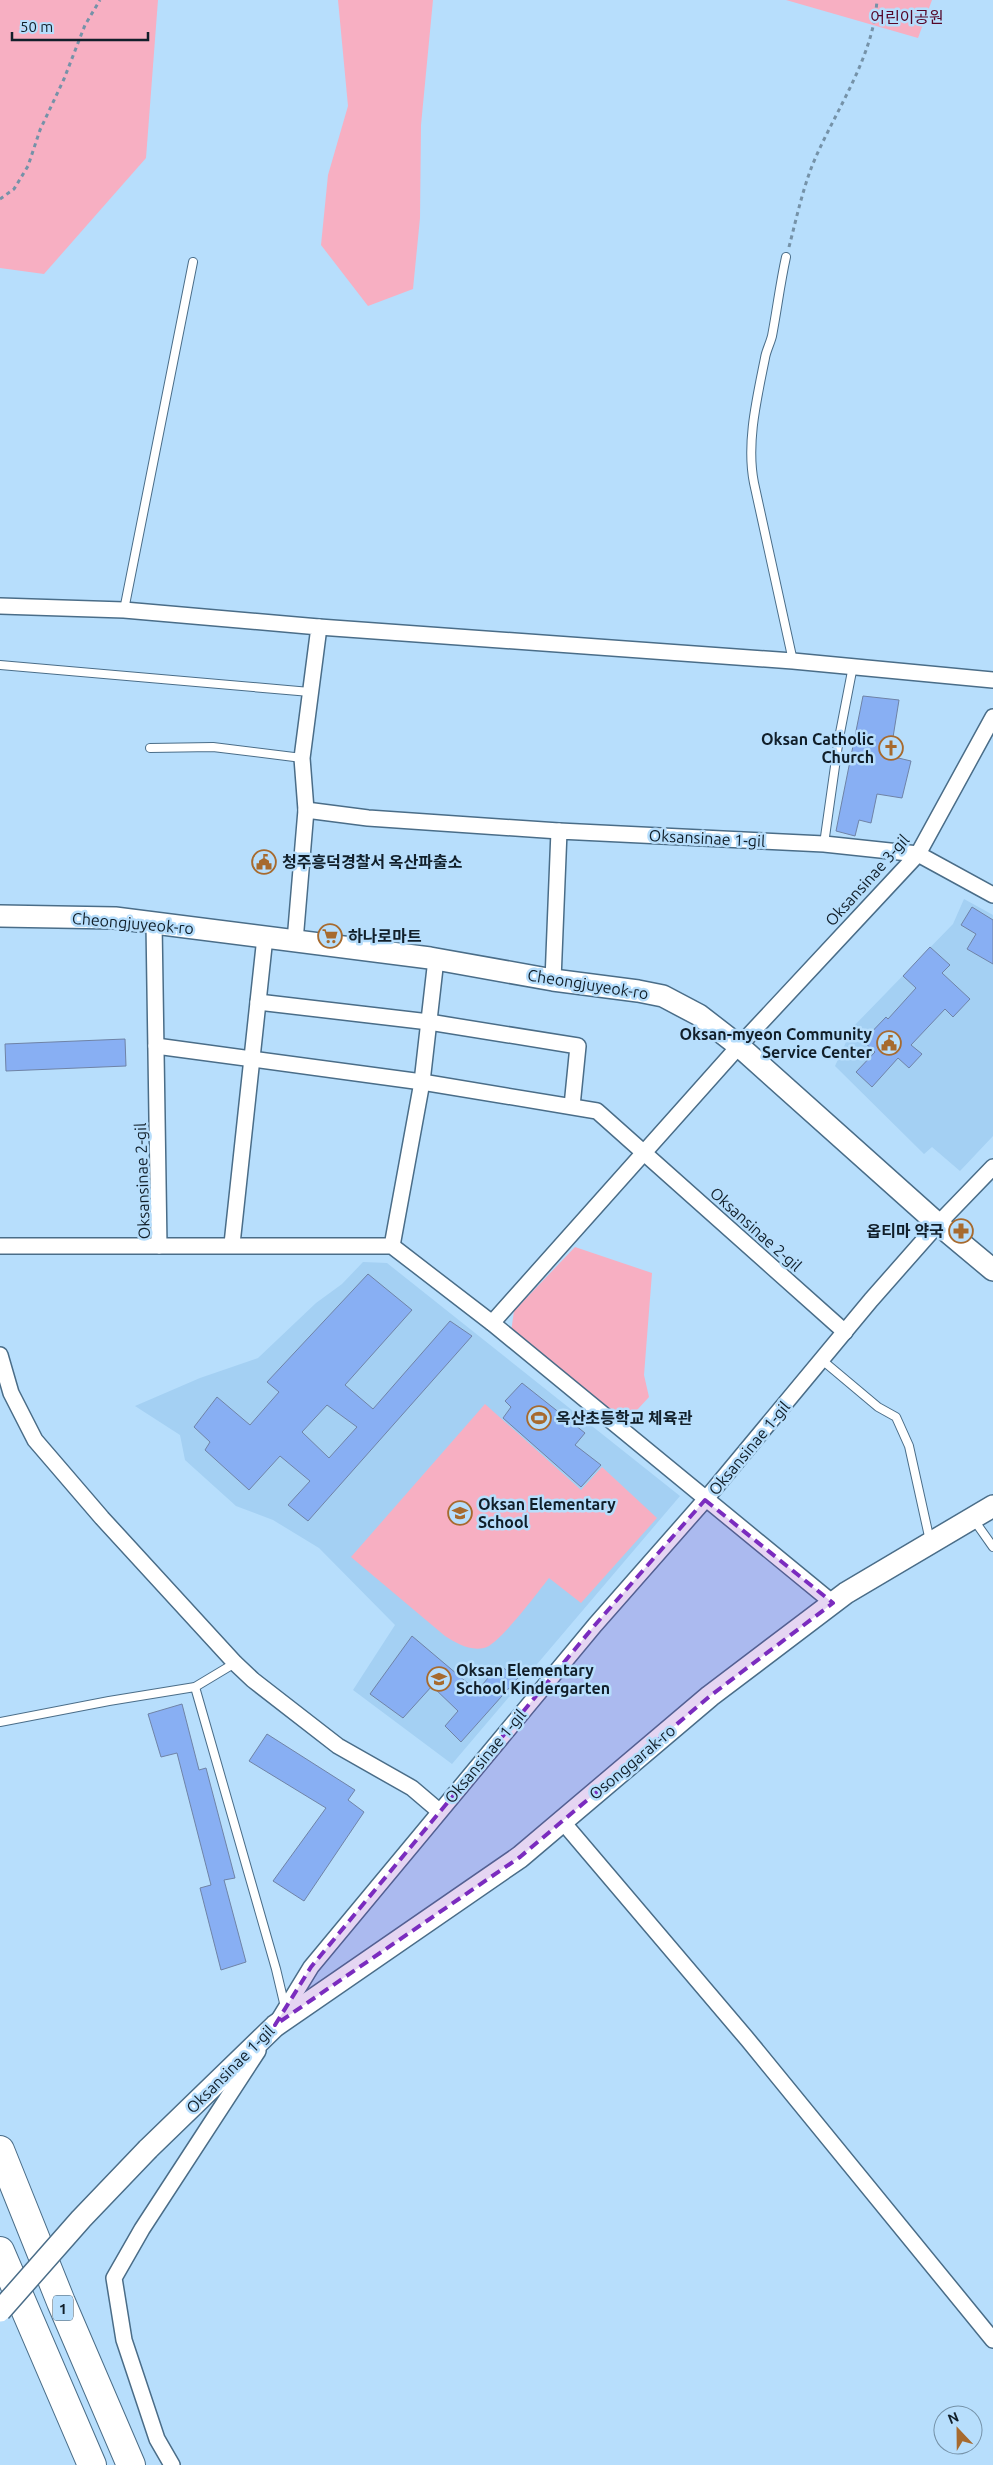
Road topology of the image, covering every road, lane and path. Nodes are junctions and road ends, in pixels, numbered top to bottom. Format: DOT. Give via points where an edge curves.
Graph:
graph roads {
  1 [pos="100,0"];
  2 [pos="877,0"];
  3 [pos="0,199"];
  4 [pos="786,257"];
  5 [pos="193,262"];
  6 [pos="0,606"];
  7 [pos="124,610"];
  8 [pos="319,626"];
  9 [pos="793,661"];
  10 [pos="0,665"];
  11 [pos="853,666"];
  12 [pos="993,680"];
  13 [pos="310,692"];
  14 [pos="993,718"];
  15 [pos="150,748"];
  16 [pos="302,758"];
  17 [pos="306,810"];
  18 [pos="559,831"];
  19 [pos="824,844"];
  20 [pos="918,854"];
  21 [pos="993,895"];
  22 [pos="0,916"];
  23 [pos="154,923"];
  24 [pos="265,937"];
  25 [pos="295,940"];
  26 [pos="436,959"];
  27 [pos="552,980"];
  28 [pos="258,1002"];
  29 [pos="429,1022"];
  30 [pos="156,1046"];
  31 [pos="739,1046"];
  32 [pos="251,1059"];
  33 [pos="422,1082"];
  34 [pos="572,1106"];
  35 [pos="644,1152"];
  36 [pos="993,1168"];
  37 [pos="938,1224"];
  38 [pos="232,1244"];
  39 [pos="0,1246"];
  40 [pos="159,1246"];
  41 [pos="392,1246"];
  42 [pos="993,1270"];
  43 [pos="492,1323"];
  44 [pos="845,1332"];
  45 [pos="0,1355"];
  46 [pos="822,1360"];
  47 [pos="705,1500"];
  48 [pos="993,1506"];
  49 [pos="973,1518"];
  50 [pos="930,1543"];
  51 [pos="993,1547"];
  52 [pos="833,1603"];
  53 [pos="235,1663"];
  54 [pos="195,1687"];
  55 [pos="0,1722"];
  56 [pos="439,1811"];
  57 [pos="562,1821"];
  58 [pos="280,2018"];
  59 [pos="0,2150"];
  60 [pos="0,2250"];
  61 [pos="0,2311"];
  62 [pos="993,2340"];
  63 [pos="92,2465"];
  64 [pos="131,2465"];
  65 [pos="172,2465"];
  1 -- 3 [label="path" via="85,25 28,166 14,189"];
  2 -- 4 [label="path" via="876,18 868,42 812,167"];
  4 -- 9 [label="lane" via="772,338 765,356 751,460"];
  5 -- 7 [label="lane"];
  6 -- 7 [label="street"];
  7 -- 8 [label="street"];
  8 -- 9 [label="street"];
  8 -- 13 [label="street"];
  9 -- 11 [label="street"];
  10 -- 13 [label="lane"];
  11 -- 12 [label="street"];
  11 -- 19 [label="lane"];
  13 -- 16 [label="street"];
  14 -- 20 [label="street, Oksansinae 3-gil"];
  15 -- 16 [label="lane" via="213,747"];
  16 -- 17 [label="street"];
  17 -- 18 [label="street, Oksansinae 1-gil" via="368,818"];
  17 -- 25 [label="street"];
  18 -- 19 [label="street, Oksansinae 1-gil"];
  18 -- 27 [label="street"];
  19 -- 20 [label="street, Oksansinae 1-gil"];
  20 -- 21 [label="street, Oksansinae 1-gil"];
  20 -- 31 [label="street, Oksansinae 3-gil"];
  22 -- 23 [label="street, Cheongjuyeok-ro" via="115,918"];
  23 -- 24 [label="street, Cheongjuyeok-ro"];
  23 -- 30 [label="street, Oksansinae 2-gil"];
  24 -- 25 [label="street, Cheongjuyeok-ro"];
  24 -- 28 [label="street"];
  25 -- 26 [label="street, Cheongjuyeok-ro"];
  26 -- 27 [label="street, Cheongjuyeok-ro"];
  26 -- 29 [label="street"];
  27 -- 31 [label="street, Cheongjuyeok-ro" via="663,996 699,1015"];
  28 -- 29 [label="street"];
  28 -- 32 [label="street"];
  29 -- 33 [label="street"];
  29 -- 34 [label="street" via="578,1046"];
  30 -- 32 [label="street, Oksansinae 2-gil"];
  30 -- 40 [label="street, Oksansinae 2-gil"];
  31 -- 35 [label="street"];
  31 -- 37 [label="street, Cheongjuyeok-ro"];
  32 -- 33 [label="street, Oksansinae 2-gil"];
  32 -- 38 [label="street"];
  33 -- 34 [label="street, Oksansinae 2-gil"];
  33 -- 41 [label="street"];
  34 -- 35 [label="street, Oksansinae 2-gil" via="597,1111"];
  35 -- 43 [label="street"];
  35 -- 44 [label="street, Oksansinae 2-gil"];
  36 -- 37 [label="street, Oksansinae 1-gil"];
  37 -- 42 [label="street, Cheongjuyeok-ro"];
  37 -- 44 [label="street, Oksansinae 1-gil"];
  38 -- 40 [label="street, Oksansinae 2-gil"];
  38 -- 41 [label="street, Oksansinae 2-gil"];
  39 -- 40 [label="street"];
  41 -- 43 [label="street"];
  43 -- 47 [label="street"];
  44 -- 46 [label="street, Oksansinae 1-gil"];
  45 -- 53 [label="street" via="11,1393 35,1440"];
  46 -- 47 [label="street, Oksansinae 1-gil"];
  46 -- 50 [label="lane" via="878,1407 896,1417 909,1446"];
  47 -- 52 [label="street"];
  47 -- 56 [label="street, Oksansinae 1-gil"];
  48 -- 49 [label="street, Osonggarak-ro"];
  49 -- 50 [label="street, Osonggarak-ro"];
  49 -- 51 [label="lane"];
  50 -- 52 [label="street, Osonggarak-ro"];
  52 -- 57 [label="street, Osonggarak-ro" via="710,1696"];
  53 -- 54 [label="lane"];
  53 -- 56 [label="street" via="338,1746 412,1788"];
  54 -- 55 [label="lane"];
  54 -- 58 [label="lane" via="273,1960"];
  56 -- 58 [label="street, Oksansinae 1-gil" via="311,1967"];
  57 -- 58 [label="street, Osonggarak-ro" via="520,1856"];
  57 -- 62 [label="street" via="748,2040"];
  58 -- 61 [label="street, Oksansinae 1-gil, bridge" via="81,2219"];
  58 -- 65 [label="street" via="142,2229 114,2278 124,2340 157,2439"];
  59 -- 64 [label="highway, 1"];
  60 -- 63 [label="highway, 1"];
}
